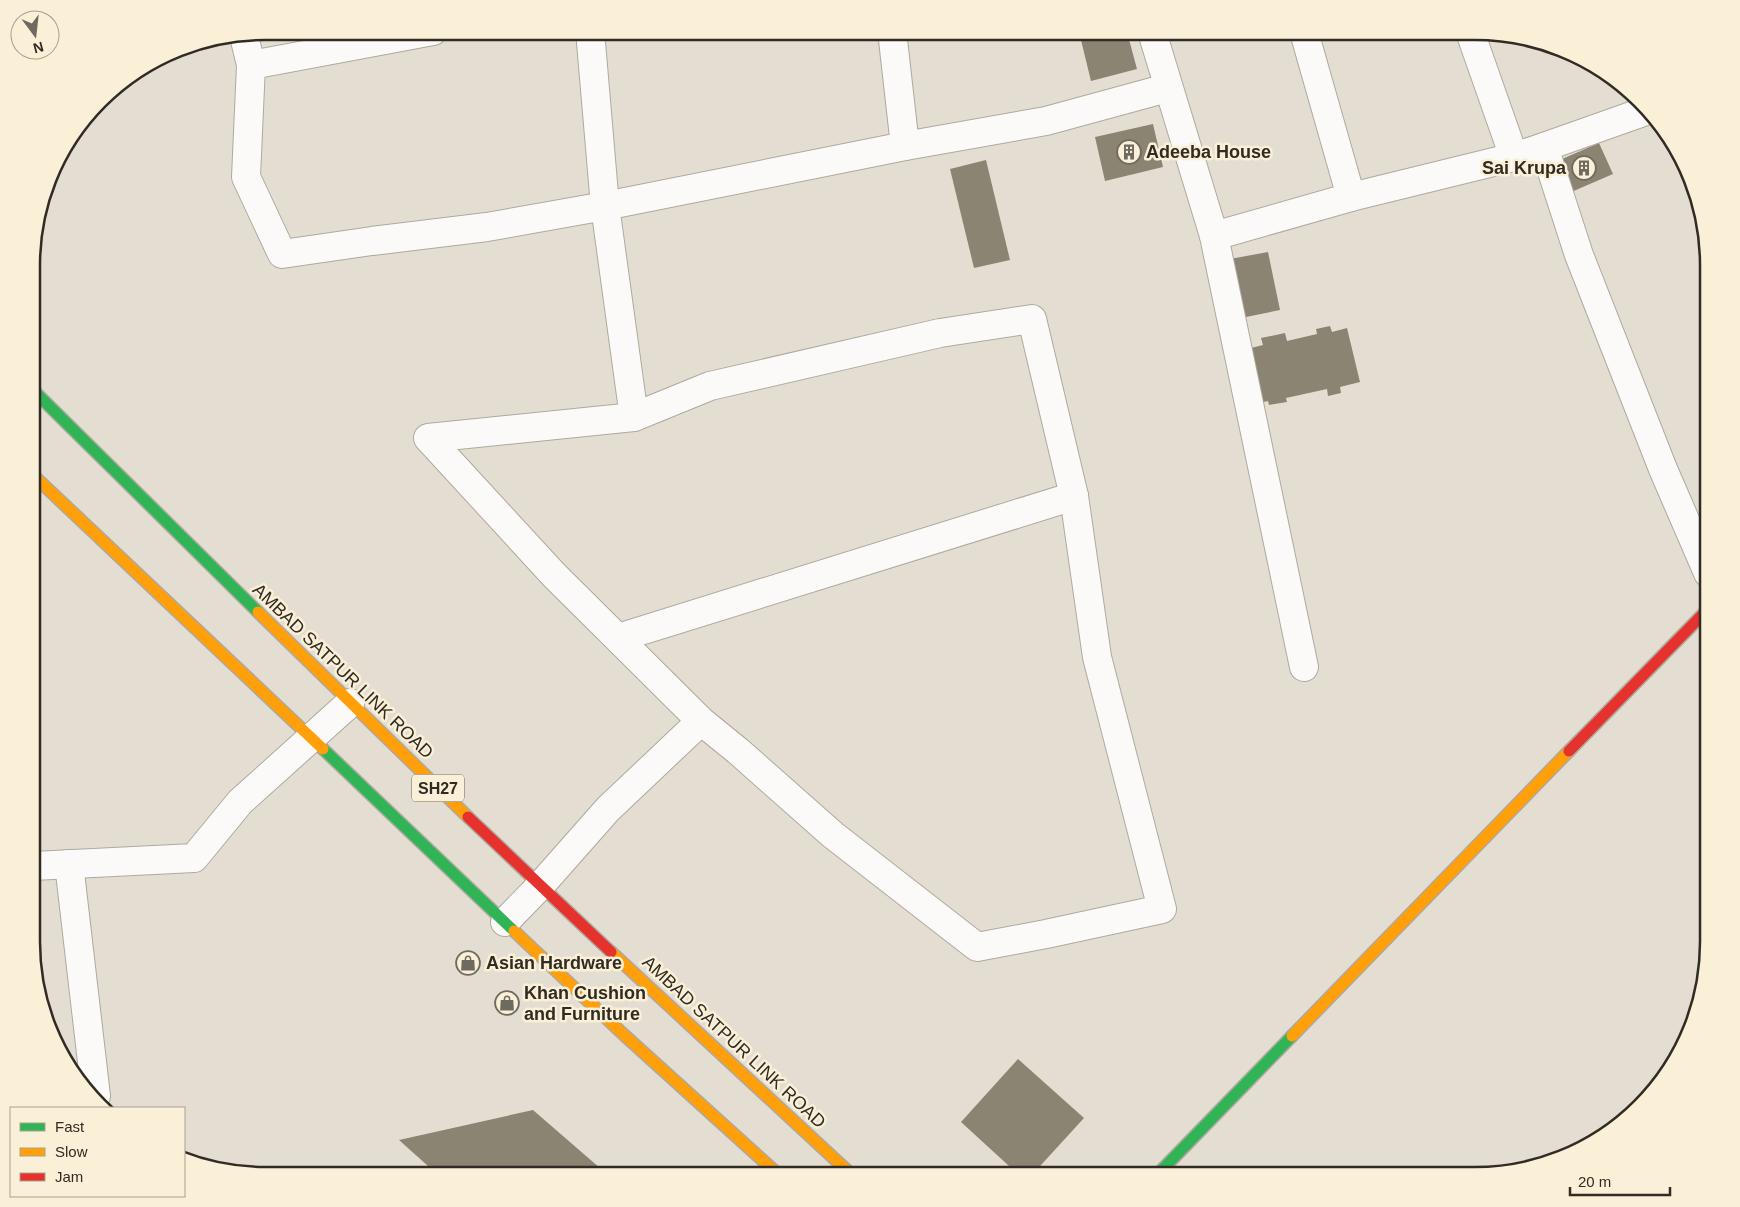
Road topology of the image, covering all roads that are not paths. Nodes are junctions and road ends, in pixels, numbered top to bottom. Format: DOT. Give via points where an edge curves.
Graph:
graph roads {
  1 [pos="385,40"];
  2 [pos="591,40"];
  3 [pos="893,40"];
  4 [pos="1154,40"];
  5 [pos="1306,40"];
  6 [pos="1473,40"];
  7 [pos="245,41"];
  8 [pos="251,65"];
  9 [pos="1168,88"];
  10 [pos="1640,113"];
  11 [pos="904,146"];
  12 [pos="1544,147"];
  13 [pos="1514,157"];
  14 [pos="1351,197"];
  15 [pos="605,206"];
  16 [pos="1214,236"];
  17 [pos="40,397"];
  18 [pos="634,417"];
  19 [pos="40,482"];
  20 [pos="1074,496"];
  21 [pos="1700,555"];
  22 [pos="1700,617"];
  23 [pos="618,638"];
  24 [pos="1304,667"];
  25 [pos="350,704"];
  26 [pos="701,721"];
  27 [pos="311,738"];
  28 [pos="69,864"];
  29 [pos="40,866"];
  30 [pos="540,886"];
  31 [pos="505,922"];
  32 [pos="95,1089"];
  33 [pos="769,1167"];
  34 [pos="842,1167"];
  35 [pos="1165,1167"];
  1 -- 8 [label="street"];
  2 -- 15 [label="street"];
  3 -- 11 [label="street"];
  4 -- 9 [label="street"];
  5 -- 14 [label="street"];
  6 -- 13 [label="street"];
  7 -- 8 [label="street"];
  8 -- 15 [label="street" via="246,178 282,254 487,227"];
  9 -- 11 [label="street" via="1046,121"];
  9 -- 16 [label="street"];
  10 -- 12 [label="street"];
  11 -- 15 [label="street"];
  12 -- 13 [label="street"];
  12 -- 21 [label="street" via="1580,255 1663,469"];
  13 -- 14 [label="street"];
  14 -- 16 [label="street"];
  15 -- 18 [label="street"];
  16 -- 24 [label="street"];
  17 -- 25 [label="main road, AMBAD SATPUR LINK ROAD / SH27"];
  18 -- 20 [label="street" via="710,386 940,333 1032,319"];
  18 -- 23 [label="street" via="428,438 554,575"];
  19 -- 27 [label="main road"];
  20 -- 23 [label="street"];
  20 -- 26 [label="street" via="1097,658 1162,909 977,947 833,835"];
  22 -- 35 [label="main road"];
  23 -- 26 [label="street"];
  25 -- 27 [label="street"];
  25 -- 30 [label="main road, AMBAD SATPUR LINK ROAD / SH27"];
  26 -- 30 [label="street" via="608,809"];
  27 -- 28 [label="street" via="240,802 194,858"];
  27 -- 31 [label="main road"];
  28 -- 29 [label="street"];
  28 -- 32 [label="street"];
  30 -- 31 [label="street"];
  30 -- 34 [label="main road, AMBAD SATPUR LINK ROAD / SH27"];
  31 -- 33 [label="main road"];
}
